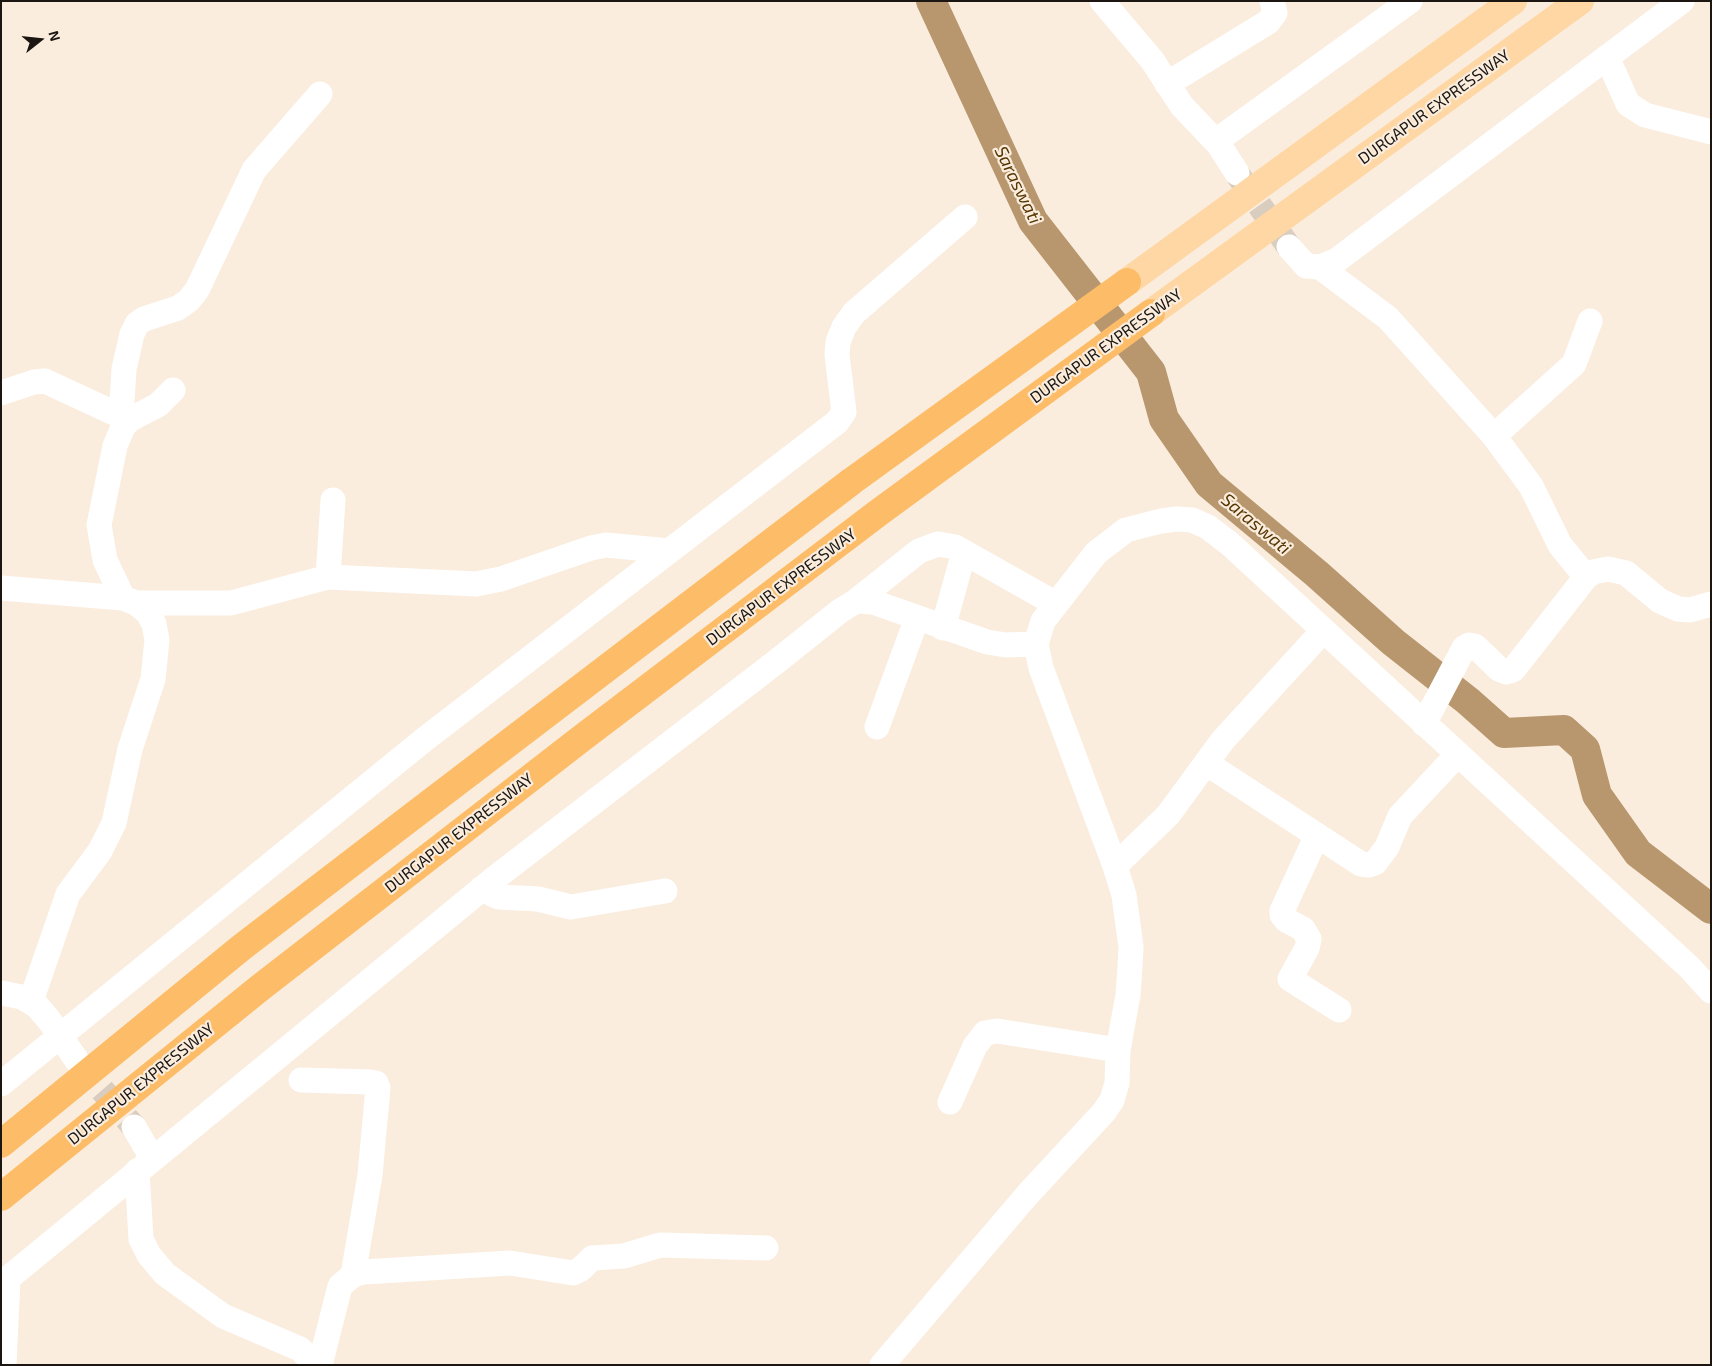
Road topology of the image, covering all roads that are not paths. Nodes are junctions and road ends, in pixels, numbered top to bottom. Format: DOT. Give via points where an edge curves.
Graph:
graph roads {
  1 [pos="1102,1"];
  2 [pos="1272,1"];
  3 [pos="1410,1"];
  4 [pos="1513,1"];
  5 [pos="1580,1"];
  6 [pos="1682,1"];
  7 [pos="1608,57"];
  8 [pos="1167,84"];
  9 [pos="320,94"];
  10 [pos="1711,132"];
  11 [pos="1219,145"];
  12 [pos="1237,173"];
  13 [pos="965,217"];
  14 [pos="1289,247"];
  15 [pos="1320,267"];
  16 [pos="1127,282"];
  17 [pos="1151,313"];
  18 [pos="1590,321"];
  19 [pos="173,390"];
  20 [pos="1,393"];
  21 [pos="125,419"];
  22 [pos="1494,436"];
  23 [pos="333,500"];
  24 [pos="669,551"];
  25 [pos="964,552"];
  26 [pos="1586,576"];
  27 [pos="328,577"];
  28 [pos="1,588"];
  29 [pos="129,600"];
  30 [pos="856,601"];
  31 [pos="1056,604"];
  32 [pos="1711,604"];
  33 [pos="917,618"];
  34 [pos="943,628"];
  35 [pos="1323,631"];
  36 [pos="1036,644"];
  37 [pos="1426,720"];
  38 [pos="877,726"];
  39 [pos="1458,754"];
  40 [pos="1206,763"];
  41 [pos="1317,835"];
  42 [pos="1115,866"];
  43 [pos="482,889"];
  44 [pos="666,891"];
  45 [pos="1,992"];
  46 [pos="1711,992"];
  47 [pos="32,1001"];
  48 [pos="1339,1010"];
  49 [pos="60,1035"];
  50 [pos="1118,1050"];
  51 [pos="78,1062"];
  52 [pos="301,1080"];
  53 [pos="1,1084"];
  54 [pos="950,1102"];
  55 [pos="134,1128"];
  56 [pos="1,1144"];
  57 [pos="144,1164"];
  58 [pos="1,1197"];
  59 [pos="766,1248"];
  60 [pos="353,1275"];
  61 [pos="4,1281"];
  62 [pos="4,1365"];
  63 [pos="318,1365"];
  64 [pos="882,1365"];
  1 -- 8 [label="street" via="1139,43"];
  2 -- 8 [label="street" via="1275,12 1268,22"];
  3 -- 11 [label="street" via="1223,136"];
  4 -- 16 [label="main road"];
  5 -- 17 [label="main road, DURGAPUR EXPRESSWAY"];
  6 -- 7 [label="street"];
  7 -- 10 [label="street" via="1628,104 1645,115"];
  7 -- 15 [label="street" via="1337,260"];
  8 -- 11 [label="street" via="1182,106"];
  9 -- 21 [label="street" via="254,170 193,295 178,308 150,316 137,324 124,369"];
  11 -- 12 [label="street"];
  13 -- 24 [label="street" via="854,313 844,327 837,355 844,412 838,422"];
  14 -- 15 [label="street" via="1306,266"];
  15 -- 22 [label="street" via="1388,318"];
  16 -- 56 [label="highway" via="852,481 397,828 242,947"];
  17 -- 58 [label="highway, DURGAPUR EXPRESSWAY" via="878,513 582,738 261,986"];
  18 -- 22 [label="street" via="1574,364"];
  19 -- 21 [label="street" via="158,405"];
  20 -- 21 [label="street" via="45,381"];
  21 -- 29 [label="street" via="115,446 99,525 105,560"];
  22 -- 26 [label="street" via="1531,486 1560,545"];
  23 -- 27 [label="street"];
  24 -- 27 [label="street" via="606,545 501,580 476,584"];
  24 -- 49 [label="street" via="425,739"];
  25 -- 30 [label="street" via="946,544 929,546"];
  25 -- 31 [label="street"];
  25 -- 34 [label="street"];
  26 -- 32 [label="street" via="1600,570 1618,570 1638,581 1669,606 1690,610"];
  26 -- 37 [label="street" via="1513,670 1498,669 1475,646 1469,645 1461,653"];
  27 -- 29 [label="street" via="231,603"];
  28 -- 29 [label="street"];
  29 -- 47 [label="street" via="148,613 154,624 157,656 153,679 130,749 114,823 100,851 68,894"];
  30 -- 33 [label="street" via="888,606"];
  30 -- 43 [label="street"];
  31 -- 35 [label="street" via="1096,553 1113,538 1140,525 1192,520 1208,527 1230,544"];
  31 -- 36 [label="street" via="1043,621"];
  33 -- 34 [label="street"];
  33 -- 38 [label="street"];
  34 -- 36 [label="street" via="988,642"];
  35 -- 37 [label="street"];
  35 -- 40 [label="street" via="1223,740"];
  36 -- 42 [label="street" via="1041,668"];
  37 -- 39 [label="street"];
  39 -- 41 [label="street" via="1400,816 1391,839 1375,863 1361,864"];
  39 -- 46 [label="street" via="1689,967"];
  40 -- 41 [label="street"];
  40 -- 42 [label="street" via="1168,815"];
  41 -- 48 [label="street" via="1282,915 1303,928 1308,940 1307,948 1290,978"];
  42 -- 50 [label="street" via="1124,896 1130,947 1128,995"];
  43 -- 44 [label="street" via="499,897 538,899 571,907"];
  43 -- 57 [label="street"];
  45 -- 47 [label="street"];
  47 -- 49 [label="street"];
  49 -- 51 [label="street"];
  49 -- 53 [label="street"];
  50 -- 54 [label="street" via="997,1032 985,1033 975,1046"];
  50 -- 64 [label="street" via="1117,1083 1104,1112 1028,1194"];
  52 -- 60 [label="street" via="370,1082 376,1083 378,1088 370,1175"];
  55 -- 57 [label="street"];
  57 -- 61 [label="street"];
  57 -- 63 [label="street" via="141,1239 165,1274 224,1316 300,1349"];
  59 -- 60 [label="street" via="660,1245 624,1256 592,1258 581,1270 573,1273 510,1263"];
  60 -- 63 [label="street" via="340,1286"];
  61 -- 62 [label="street"];
}
